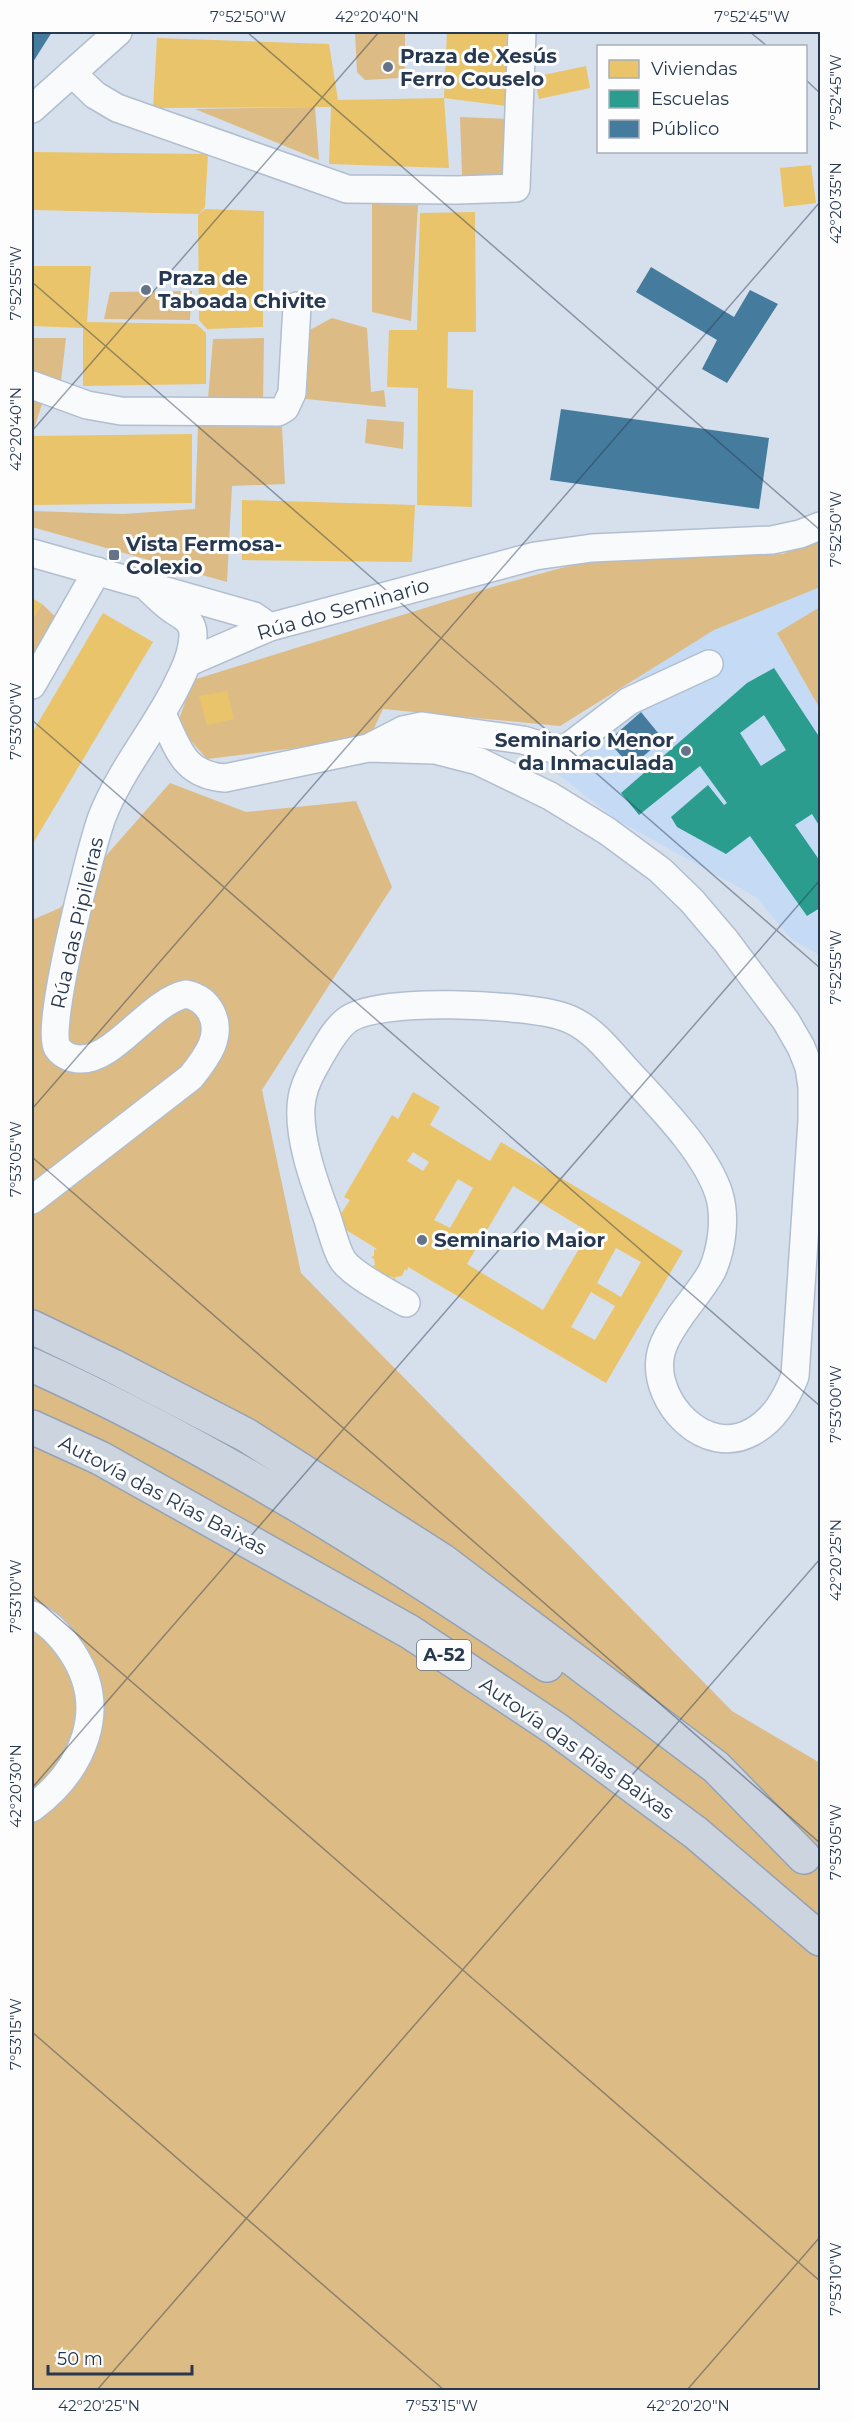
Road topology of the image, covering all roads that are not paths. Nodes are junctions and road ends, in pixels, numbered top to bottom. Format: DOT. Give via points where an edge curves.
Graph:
graph roads {
  1 [pos="118,32"];
  2 [pos="522,32"];
  3 [pos="72,73"];
  4 [pos="32,109"];
  5 [pos="297,306"];
  6 [pos="32,385"];
  7 [pos="820,526"];
  8 [pos="32,553"];
  9 [pos="97,571"];
  10 [pos="146,585"];
  11 [pos="270,627"];
  12 [pos="189,662"];
  13 [pos="709,664"];
  14 [pos="32,685"];
  15 [pos="162,714"];
  16 [pos="368,748"];
  17 [pos="32,1200"];
  18 [pos="406,1304"];
  19 [pos="32,1327"];
  20 [pos="32,1365"];
  21 [pos="32,1427"];
  22 [pos="32,1615"];
  23 [pos="32,1808"];
  24 [pos="812,1865"];
  25 [pos="820,1939"];
  1 -- 3 [label="street"];
  2 -- 3 [label="street" via="516,188 347,189 117,108 95,95"];
  3 -- 4 [label="street"];
  5 -- 6 [label="street" via="290,402 269,414 121,411 87,405"];
  7 -- 11 [label="street, Rúa do Seminario" via="763,541 592,548 535,556"];
  8 -- 9 [label="street"];
  9 -- 10 [label="street"];
  9 -- 14 [label="street"];
  10 -- 11 [label="street" via="254,616"];
  10 -- 12 [label="street" via="191,625 194,634"];
  11 -- 12 [label="street, Rúa do Seminario"];
  12 -- 15 [label="street"];
  13 -- 16 [label="street" via="629,701 567,748 553,749 523,740 422,726 403,730"];
  15 -- 16 [label="street" via="183,758 207,777 225,778"];
  15 -- 17 [label="street, Rúa das Pipileiras" via="102,818 67,954 54,1032 56,1047 65,1056 81,1060 99,1055 167,1000 186,994 203,1000 209,1008 215,1027 212,1045 191,1077"];
  16 -- 18 [label="street" via="435,750 478,761 577,812 660,870 726,941 786,1022 809,1067 812,1087 795,1376 784,1402 751,1433 715,1437 695,1430 678,1415 659,1375 660,1354 670,1330 712,1270 721,1242 720,1196 698,1153 608,1049 587,1028 563,1017 516,1007 411,1006 364,1012 347,1019 331,1037 308,1077 301,1126 317,1190 343,1261"];
  19 -- 24 [label="highway" via="246,1435 443,1561 716,1767"];
  20 -- 24 [label="highway, A-52" via="92,1392 261,1482 411,1574 684,1763"];
  21 -- 25 [label="highway, Autovía das Rías Baixas / A-52" via="100,1458 411,1632 556,1729 696,1833"];
  22 -- 23 [label="street" via="48,1625 71,1651 86,1678 90,1702 85,1738 72,1768"];
}
